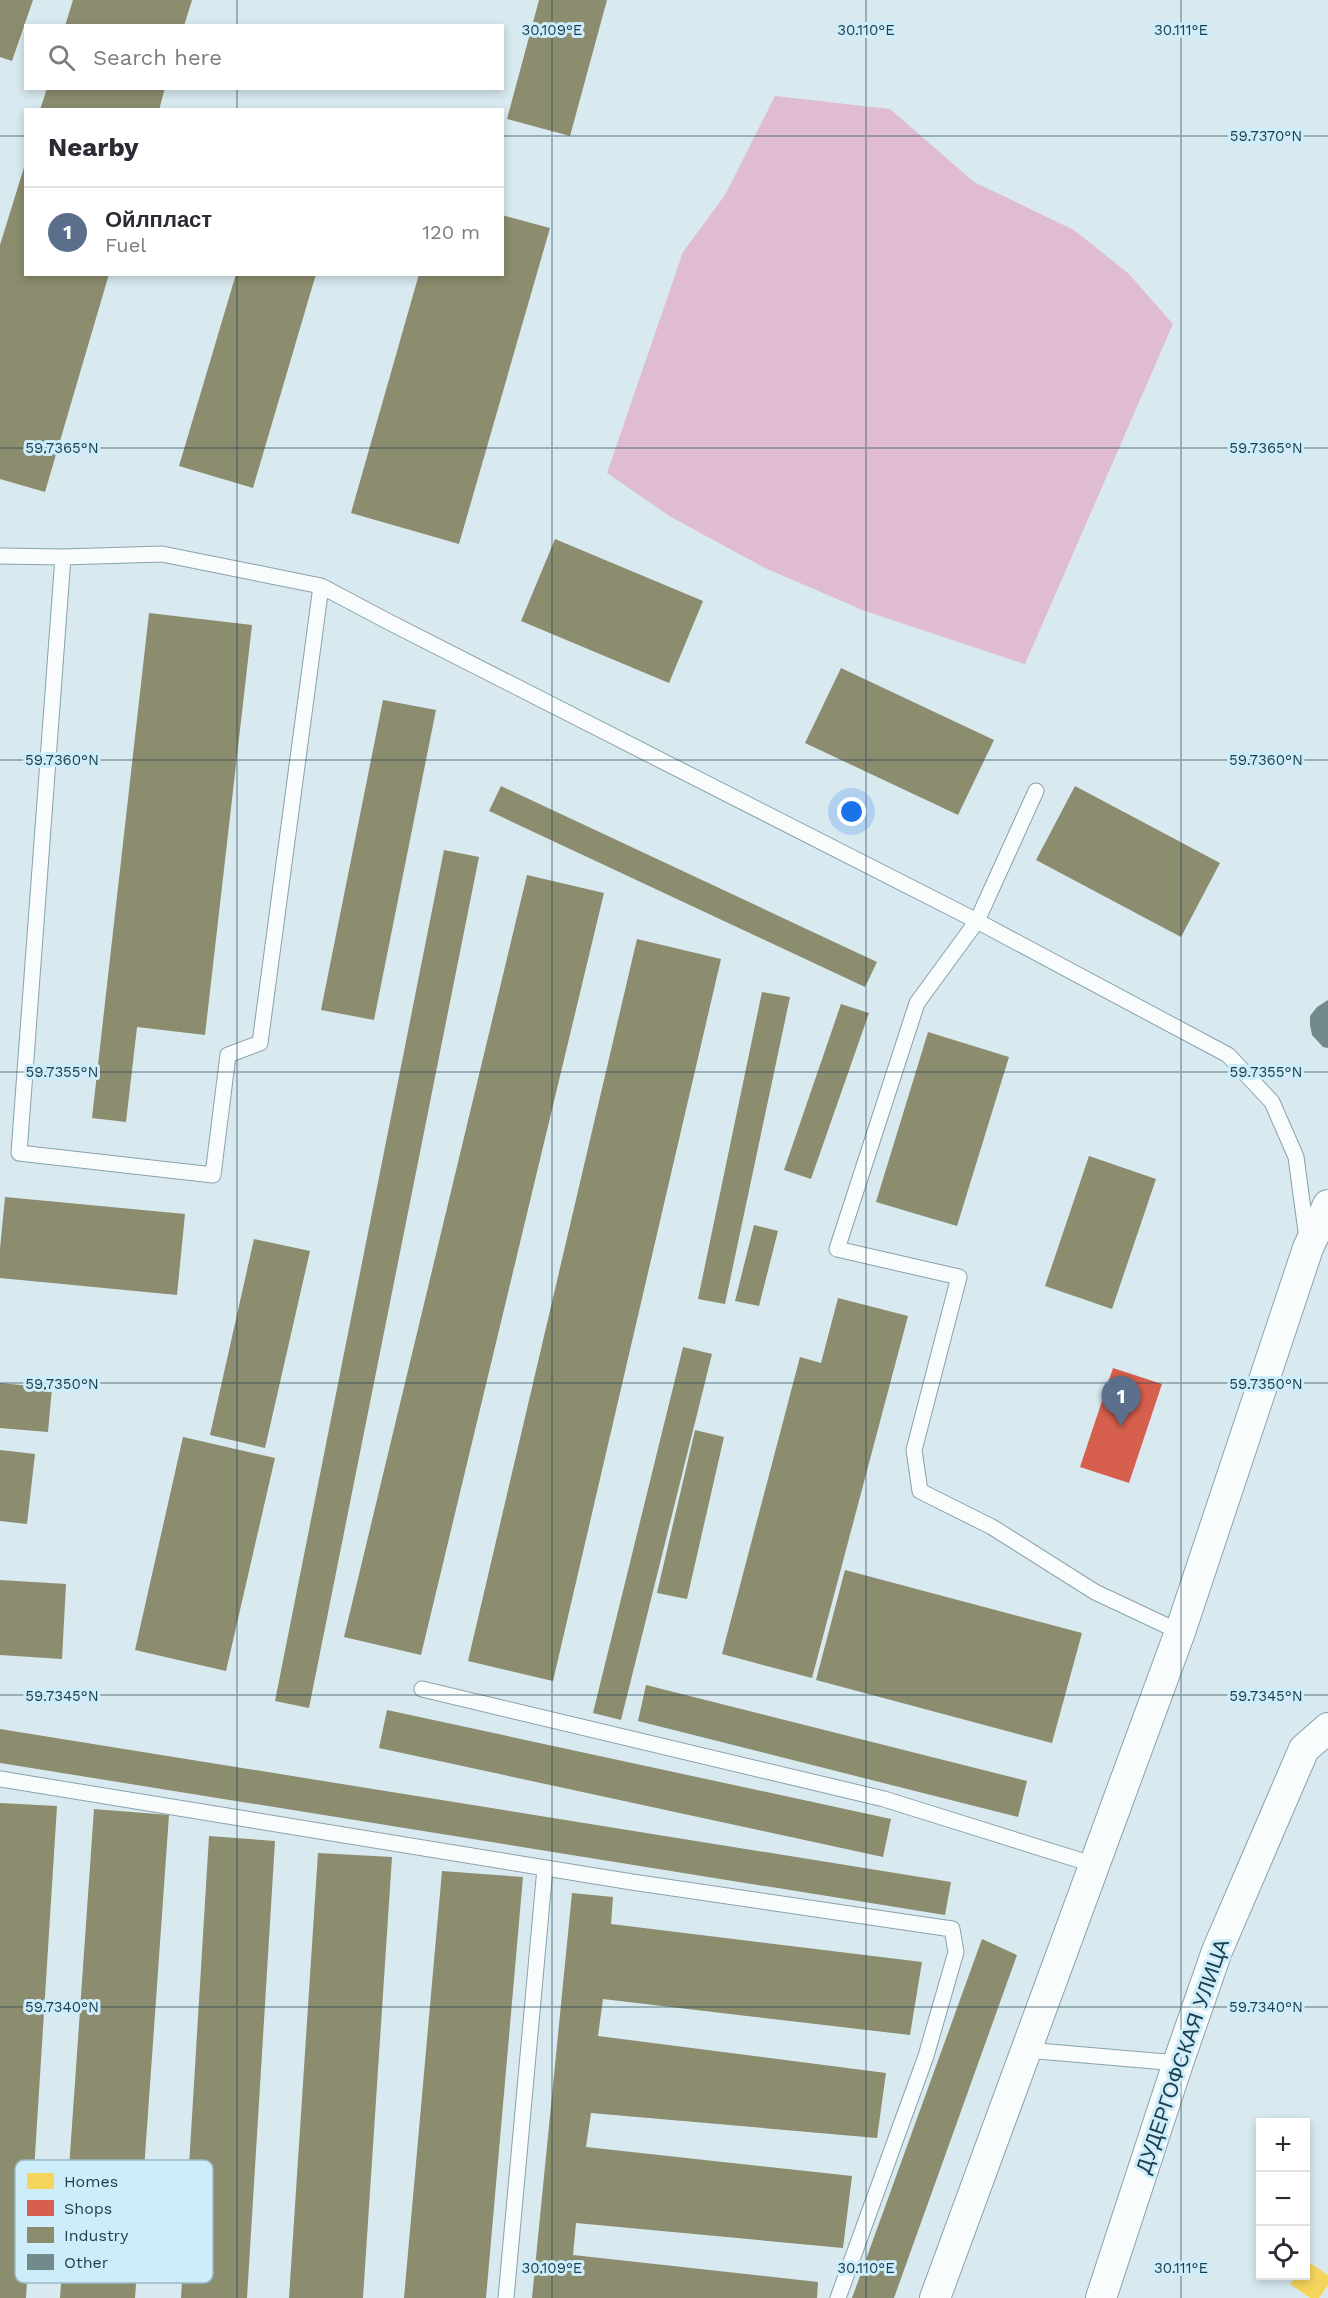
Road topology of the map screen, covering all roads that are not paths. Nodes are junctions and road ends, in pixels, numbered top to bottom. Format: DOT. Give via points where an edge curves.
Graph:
graph roads {
  1 [pos="0,556"];
  2 [pos="63,557"];
  3 [pos="321,586"];
  4 [pos="1036,791"];
  5 [pos="977,921"];
  6 [pos="1328,1205"];
  7 [pos="1308,1248"];
  8 [pos="1180,1632"];
  9 [pos="422,1689"];
  10 [pos="1328,1728"];
  11 [pos="0,1779"];
  12 [pos="1095,1865"];
  13 [pos="545,1868"];
  14 [pos="1026,2050"];
  15 [pos="1178,2063"];
  16 [pos="507,2298"];
  17 [pos="838,2298"];
  18 [pos="935,2298"];
  19 [pos="1101,2298"];
  1 -- 2 [label="lane"];
  2 -- 3 [label="lane" via="162,554"];
  2 -- 3 [label="lane" via="19,1153 213,1174 228,1055 260,1043"];
  3 -- 5 [label="lane"];
  4 -- 5 [label="lane"];
  5 -- 7 [label="lane" via="1228,1055 1272,1102 1296,1157"];
  5 -- 8 [label="lane" via="917,1003 837,1249 959,1277 914,1450 920,1491 992,1527 1095,1592"];
  6 -- 7 [label="street"];
  7 -- 8 [label="street"];
  8 -- 12 [label="street"];
  9 -- 12 [label="lane" via="884,1800"];
  10 -- 15 [label="street, ДУДЕРГОФСКАЯ УЛИЦА" via="1304,1749 1217,1951"];
  11 -- 13 [label="lane"];
  12 -- 14 [label="street"];
  13 -- 16 [label="lane"];
  13 -- 17 [label="lane" via="952,1929 956,1952 926,2056"];
  14 -- 15 [label="lane"];
  14 -- 18 [label="street"];
  15 -- 19 [label="street, ДУДЕРГОФСКАЯ УЛИЦА"];
}
